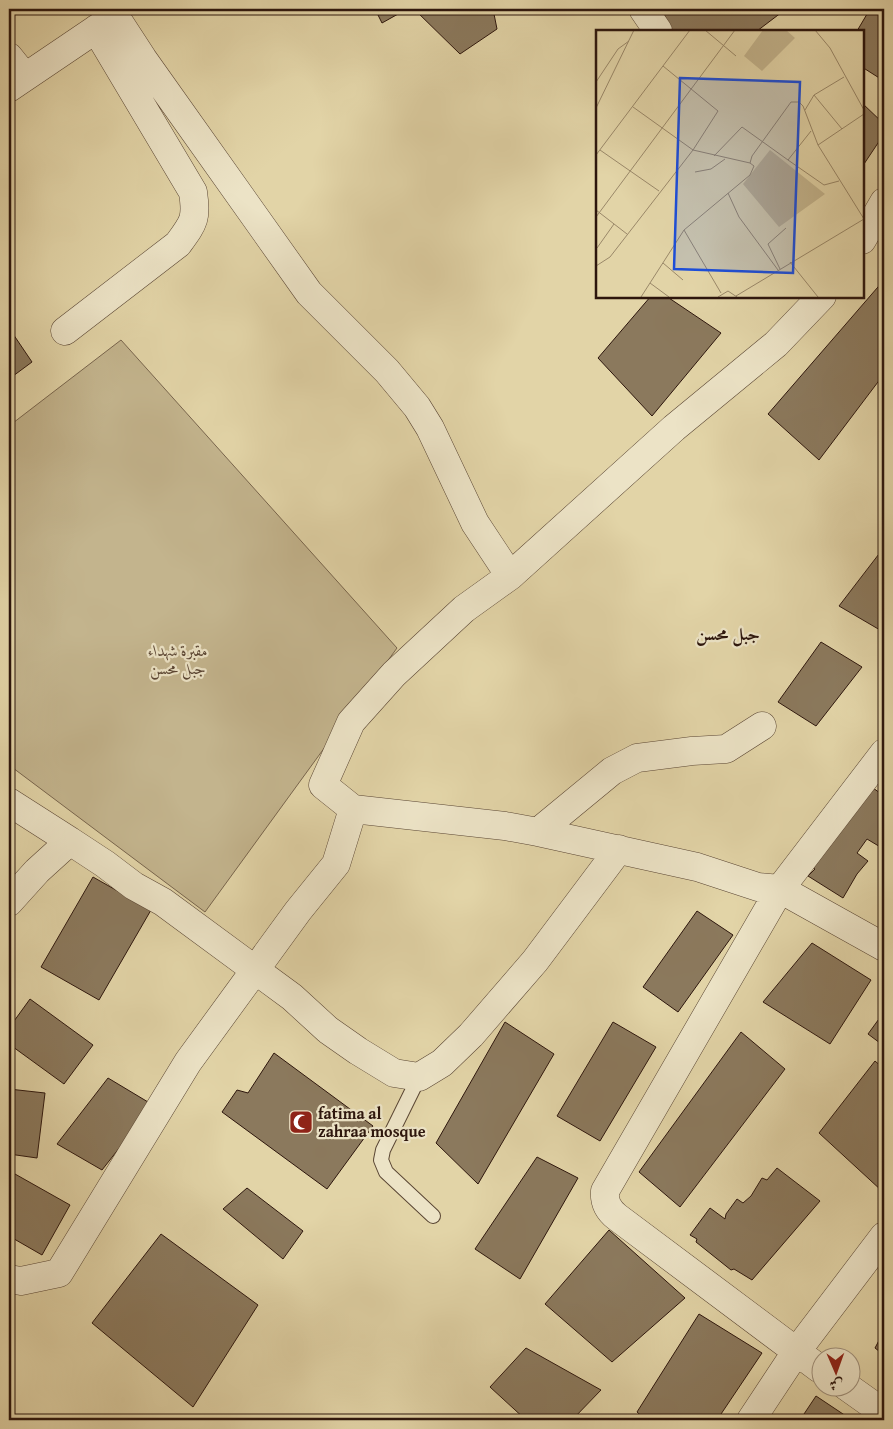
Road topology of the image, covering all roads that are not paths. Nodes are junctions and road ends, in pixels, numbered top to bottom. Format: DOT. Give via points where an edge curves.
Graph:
graph roads {
  1 [pos="644,9"];
  2 [pos="112,18"];
  3 [pos="657,30"];
  4 [pos="14,74"];
  5 [pos="884,202"];
  6 [pos="863,238"];
  7 [pos="820,298"];
  8 [pos="65,331"];
  9 [pos="510,576"];
  10 [pos="762,726"];
  11 [pos="884,753"];
  12 [pos="9,802"];
  13 [pos="353,809"];
  14 [pos="538,832"];
  15 [pos="70,842"];
  16 [pos="619,849"];
  17 [pos="780,889"];
  18 [pos="9,902"];
  19 [pos="884,947"];
  20 [pos="256,970"];
  21 [pos="419,1077"];
  22 [pos="433,1216"];
  23 [pos="884,1236"];
  24 [pos="9,1279"];
  25 [pos="796,1352"];
  26 [pos="810,1362"];
  27 [pos="860,1396"];
  28 [pos="884,1413"];
  29 [pos="750,1420"];
  1 -- 3 [label="street"];
  2 -- 4 [label="street"];
  2 -- 8 [label="street" via="193,192 196,211 190,228 178,244"];
  2 -- 9 [label="street" via="309,293 387,371 417,407 475,523"];
  5 -- 6 [label="street"];
  7 -- 9 [label="street" via="776,344 674,428"];
  9 -- 13 [label="street" via="464,609 434,636 351,722 323,785"];
  10 -- 14 [label="street" via="726,749 637,758 612,771"];
  11 -- 17 [label="street"];
  12 -- 15 [label="street"];
  13 -- 14 [label="street"];
  13 -- 20 [label="street" via="336,864"];
  14 -- 16 [label="street"];
  15 -- 18 [label="street"];
  15 -- 20 [label="street" via="162,902"];
  16 -- 17 [label="street" via="758,887"];
  16 -- 21 [label="street" via="536,960 471,1035 442,1063"];
  17 -- 19 [label="street"];
  17 -- 25 [label="street" via="606,1188 605,1196 607,1205 617,1217"];
  20 -- 21 [label="street" via="358,1051 394,1073"];
  20 -- 24 [label="street" via="188,1062 59,1273 21,1281"];
  21 -- 22 [label="lane" via="383,1150 382,1160 386,1172"];
  23 -- 25 [label="street"];
  25 -- 26 [label="street"];
  25 -- 29 [label="street"];
  27 -- 28 [label="street"];
}
